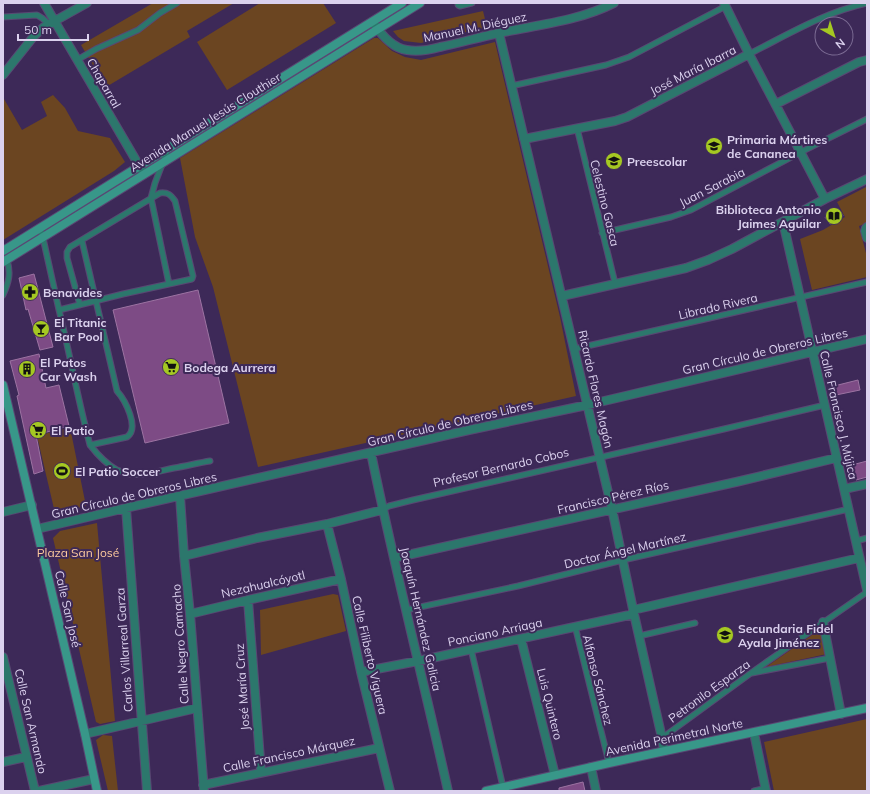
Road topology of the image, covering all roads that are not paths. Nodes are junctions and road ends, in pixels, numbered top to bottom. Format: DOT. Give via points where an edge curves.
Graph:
graph roads {
  1 [pos="44,3"];
  2 [pos="86,3"];
  3 [pos="176,3"];
  4 [pos="402,3"];
  5 [pos="420,3"];
  6 [pos="458,3"];
  7 [pos="472,3"];
  8 [pos="614,3"];
  9 [pos="867,3"];
  10 [pos="727,4"];
  11 [pos="3,18"];
  12 [pos="52,22"];
  13 [pos="373,22"];
  14 [pos="377,30"];
  15 [pos="499,33"];
  16 [pos="749,54"];
  17 [pos="77,60"];
  18 [pos="867,60"];
  19 [pos="3,75"];
  20 [pos="511,86"];
  21 [pos="776,104"];
  22 [pos="867,119"];
  23 [pos="576,128"];
  24 [pos="524,139"];
  25 [pos="168,148"];
  26 [pos="801,152"];
  27 [pos="163,163"];
  28 [pos="139,166"];
  29 [pos="144,174"];
  30 [pos="867,178"];
  31 [pos="151,198"];
  32 [pos="825,199"];
  33 [pos="782,222"];
  34 [pos="867,227"];
  35 [pos="40,228"];
  36 [pos="602,233"];
  37 [pos="43,238"];
  38 [pos="867,238"];
  39 [pos="82,241"];
  40 [pos="3,251"];
  41 [pos="5,261"];
  42 [pos="867,282"];
  43 [pos="615,283"];
  44 [pos="169,284"];
  45 [pos="3,295"];
  46 [pos="562,296"];
  47 [pos="800,298"];
  48 [pos="96,301"];
  49 [pos="80,305"];
  50 [pos="59,310"];
  51 [pos="867,339"];
  52 [pos="574,349"];
  53 [pos="812,351"];
  54 [pos="3,387"];
  55 [pos="587,405"];
  56 [pos="825,405"];
  57 [pos="90,445"];
  58 [pos="371,453"];
  59 [pos="600,458"];
  60 [pos="836,458"];
  61 [pos="210,461"];
  62 [pos="867,484"];
  63 [pos="844,489"];
  64 [pos="180,496"];
  65 [pos="32,505"];
  66 [pos="126,508"];
  67 [pos="849,509"];
  68 [pos="382,510"];
  69 [pos="612,510"];
  70 [pos="3,512"];
  71 [pos="327,524"];
  72 [pos="37,529"];
  73 [pos="867,538"];
  74 [pos="856,541"];
  75 [pos="184,556"];
  76 [pos="394,558"];
  77 [pos="859,558"];
  78 [pos="623,560"];
  79 [pos="341,579"];
  80 [pos="867,591"];
  81 [pos="248,600"];
  82 [pos="406,610"];
  83 [pos="634,612"];
  84 [pos="190,614"];
  85 [pos="823,622"];
  86 [pos="694,623"];
  87 [pos="575,626"];
  88 [pos="639,636"];
  89 [pos="522,638"];
  90 [pos="471,649"];
  91 [pos="3,657"];
  92 [pos="830,658"];
  93 [pos="418,661"];
  94 [pos="361,672"];
  95 [pos="751,674"];
  96 [pos="197,708"];
  97 [pos="867,708"];
  98 [pos="841,714"];
  99 [pos="141,720"];
  100 [pos="754,733"];
  101 [pos="85,734"];
  102 [pos="662,738"];
  103 [pos="379,748"];
  104 [pos="664,751"];
  105 [pos="26,757"];
  106 [pos="3,762"];
  107 [pos="608,763"];
  108 [pos="591,767"];
  109 [pos="261,772"];
  110 [pos="555,775"];
  111 [pos="94,779"];
  112 [pos="503,787"];
  113 [pos="203,788"];
  114 [pos="766,790"];
  115 [pos="35,791"];
  116 [pos="40,791"];
  117 [pos="97,791"];
  118 [pos="147,791"];
  119 [pos="390,791"];
  120 [pos="448,791"];
  121 [pos="486,791"];
  122 [pos="596,791"];
  123 [pos="754,791"];
  1 -- 12 [label="street, Chaparral"];
  2 -- 12 [label="street"];
  3 -- 17 [label="lane" via="138,30"];
  4 -- 13 [label="street, Avenida Manuel Jesús Clouthier"];
  5 -- 14 [label="street, Avenida Manuel Jesús Clouthier"];
  6 -- 7 [label="lane" via="460,6"];
  8 -- 15 [label="street, Manuel M. Diéguez" via="575,18"];
  9 -- 16 [label="lane, José María Ibarra" via="846,8 815,21"];
  10 -- 16 [label="street"];
  10 -- 20 [label="lane" via="617,62"];
  11 -- 12 [label="lane" via="37,15"];
  12 -- 17 [label="street, Chaparral"];
  12 -- 19 [label="street" via="34,36"];
  13 -- 14 [label="street, Manuel M. Diéguez"];
  13 -- 25 [label="street, Avenida Manuel Jesús Clouthier"];
  14 -- 15 [label="street, Manuel M. Diéguez" via="398,47 414,51"];
  14 -- 27 [label="street, Avenida Manuel Jesús Clouthier"];
  15 -- 20 [label="street, Ricardo Flores Magón"];
  16 -- 21 [label="street"];
  16 -- 23 [label="street, José María Ibarra" via="627,117"];
  17 -- 28 [label="street, Chaparral"];
  18 -- 21 [label="street"];
  20 -- 24 [label="street, Ricardo Flores Magón"];
  21 -- 26 [label="street"];
  22 -- 26 [label="lane, Juan Sarabia"];
  23 -- 24 [label="street, José María Ibarra"];
  23 -- 36 [label="lane, Celestino Gasca"];
  24 -- 46 [label="street, Ricardo Flores Magón"];
  25 -- 27 [label="lane"];
  25 -- 28 [label="street, Avenida Manuel Jesús Clouthier"];
  26 -- 32 [label="street"];
  26 -- 36 [label="lane, Juan Sarabia" via="686,212"];
  27 -- 29 [label="street, Avenida Manuel Jesús Clouthier"];
  27 -- 31 [label="lane"];
  28 -- 29 [label="street, Chaparral"];
  28 -- 35 [label="street, Avenida Manuel Jesús Clouthier"];
  29 -- 37 [label="street, Avenida Manuel Jesús Clouthier"];
  30 -- 32 [label="street"];
  31 -- 39 [label="lane"];
  31 -- 44 [label="lane"];
  31 -- 44 [label="lane" via="164,192 175,201 193,276 191,279"];
  32 -- 33 [label="street"];
  33 -- 43 [label="street" via="708,260 686,268"];
  33 -- 47 [label="street, Calle Francisco J. Mújica"];
  34 -- 38 [label="street"];
  35 -- 37 [label="lane"];
  35 -- 40 [label="street, Avenida Manuel Jesús Clouthier"];
  36 -- 43 [label="lane, Celestino Gasca"];
  37 -- 41 [label="street, Avenida Manuel Jesús Clouthier"];
  37 -- 50 [label="lane"];
  39 -- 48 [label="lane"];
  39 -- 49 [label="lane" via="70,247 67,252"];
  41 -- 45 [label="lane" via="9,275"];
  42 -- 47 [label="lane, Librado Rivera"];
  43 -- 46 [label="street"];
  44 -- 48 [label="lane"];
  46 -- 52 [label="street, Ricardo Flores Magón"];
  47 -- 52 [label="lane, Librado Rivera"];
  47 -- 53 [label="street, Calle Francisco J. Mújica"];
  48 -- 49 [label="lane"];
  48 -- 57 [label="lane" via="117,391 126,404 133,427 127,437"];
  49 -- 50 [label="lane"];
  50 -- 57 [label="lane"];
  51 -- 53 [label="street, Gran Círculo de Obreros Libres"];
  52 -- 55 [label="street, Ricardo Flores Magón"];
  53 -- 55 [label="street, Gran Círculo de Obreros Libres"];
  53 -- 56 [label="street, Calle Francisco J. Mújica"];
  54 -- 65 [label="street, Calle San José"];
  55 -- 58 [label="street, Gran Círculo de Obreros Libres"];
  55 -- 59 [label="street, Ricardo Flores Magón"];
  56 -- 59 [label="lane, Profesor Bernardo Cobos"];
  56 -- 60 [label="street, Calle Francisco J. Mújica"];
  57 -- 61 [label="lane" via="106,463 126,473 150,473"];
  58 -- 64 [label="street, Gran Círculo de Obreros Libres"];
  58 -- 68 [label="street, Joaquín Hernández Galicia"];
  59 -- 68 [label="lane, Profesor Bernardo Cobos" via="413,500"];
  59 -- 69 [label="street, Ricardo Flores Magón"];
  60 -- 63 [label="street, Calle Francisco J. Mújica"];
  60 -- 69 [label="street, Francisco Pérez Ríos"];
  62 -- 63 [label="street"];
  63 -- 67 [label="street, Calle Francisco J. Mújica"];
  64 -- 66 [label="street, Gran Círculo de Obreros Libres"];
  64 -- 75 [label="street, Calle Negro Camacho"];
  65 -- 70 [label="street"];
  65 -- 72 [label="street, Calle San José"];
  66 -- 72 [label="street, Gran Círculo de Obreros Libres"];
  66 -- 99 [label="street, Carlos Villarreal Garza"];
  67 -- 74 [label="street, Calle Francisco J. Mújica"];
  67 -- 78 [label="lane, Doctor Ángel Martínez"];
  68 -- 71 [label="street, Profesor Bernardo Cobos"];
  68 -- 76 [label="street, Joaquín Hernández Galicia"];
  69 -- 76 [label="street, Francisco Pérez Ríos"];
  69 -- 78 [label="street, Ricardo Flores Magón"];
  71 -- 75 [label="street, Profesor Bernardo Cobos"];
  71 -- 79 [label="street, Calle Filiberto Viguera"];
  72 -- 101 [label="street, Calle San José"];
  73 -- 74 [label="lane"];
  74 -- 77 [label="street, Calle Francisco J. Mújica"];
  75 -- 84 [label="street, Calle Negro Camacho"];
  76 -- 82 [label="street, Joaquín Hernández Galicia"];
  77 -- 80 [label="street, Calle Francisco J. Mújica"];
  77 -- 83 [label="street, Ponciano Arriaga"];
  78 -- 82 [label="lane, Doctor Ángel Martínez"];
  78 -- 83 [label="street, Ricardo Flores Magón"];
  79 -- 81 [label="street, Nezahualcóyotl"];
  79 -- 94 [label="street, Calle Filiberto Viguera"];
  80 -- 85 [label="lane, Petronilo Esparza"];
  81 -- 84 [label="street, Nezahualcóyotl"];
  81 -- 109 [label="street, José María Cruz"];
  82 -- 93 [label="street, Joaquín Hernández Galicia"];
  83 -- 87 [label="street, Ponciano Arriaga"];
  83 -- 88 [label="street, Ricardo Flores Magón"];
  84 -- 96 [label="street, Calle Negro Camacho"];
  85 -- 92 [label="street"];
  85 -- 95 [label="lane, Petronilo Esparza"];
  86 -- 88 [label="lane"];
  87 -- 89 [label="street, Ponciano Arriaga"];
  87 -- 107 [label="lane, Alfonso Sánchez"];
  88 -- 102 [label="street, Ricardo Flores Magón"];
  89 -- 90 [label="street, Ponciano Arriaga"];
  89 -- 110 [label="street, Luis Quintero"];
  90 -- 93 [label="street, Ponciano Arriaga"];
  90 -- 112 [label="lane"];
  91 -- 105 [label="street, Calle San Armando"];
  92 -- 95 [label="lane"];
  92 -- 98 [label="street"];
  93 -- 94 [label="street, Ponciano Arriaga"];
  93 -- 120 [label="street, Joaquín Hernández Galicia"];
  94 -- 103 [label="street, Calle Filiberto Viguera"];
  95 -- 102 [label="lane, Petronilo Esparza"];
  96 -- 99 [label="street"];
  96 -- 113 [label="street, Calle Negro Camacho"];
  97 -- 98 [label="street, Avenida Perimetral Norte"];
  98 -- 100 [label="street, Avenida Perimetral Norte"];
  99 -- 101 [label="street"];
  99 -- 118 [label="street, Carlos Villarreal Garza"];
  100 -- 104 [label="street, Avenida Perimetral Norte"];
  100 -- 114 [label="street"];
  101 -- 111 [label="street, Calle San José"];
  102 -- 104 [label="street, Ricardo Flores Magón"];
  103 -- 109 [label="street, Calle Francisco Márquez"];
  103 -- 119 [label="street, Calle Filiberto Viguera"];
  104 -- 107 [label="street, Avenida Perimetral Norte"];
  105 -- 106 [label="street"];
  105 -- 115 [label="street, Calle San Armando"];
  107 -- 108 [label="street, Avenida Perimetral Norte"];
  108 -- 110 [label="street, Avenida Perimetral Norte"];
  108 -- 122 [label="street"];
  109 -- 113 [label="street, Calle Francisco Márquez"];
  110 -- 112 [label="street, Avenida Perimetral Norte"];
  111 -- 116 [label="street"];
  111 -- 117 [label="street, Calle San José"];
  112 -- 121 [label="street, Avenida Perimetral Norte"];
  114 -- 123 [label="lane"];
}
